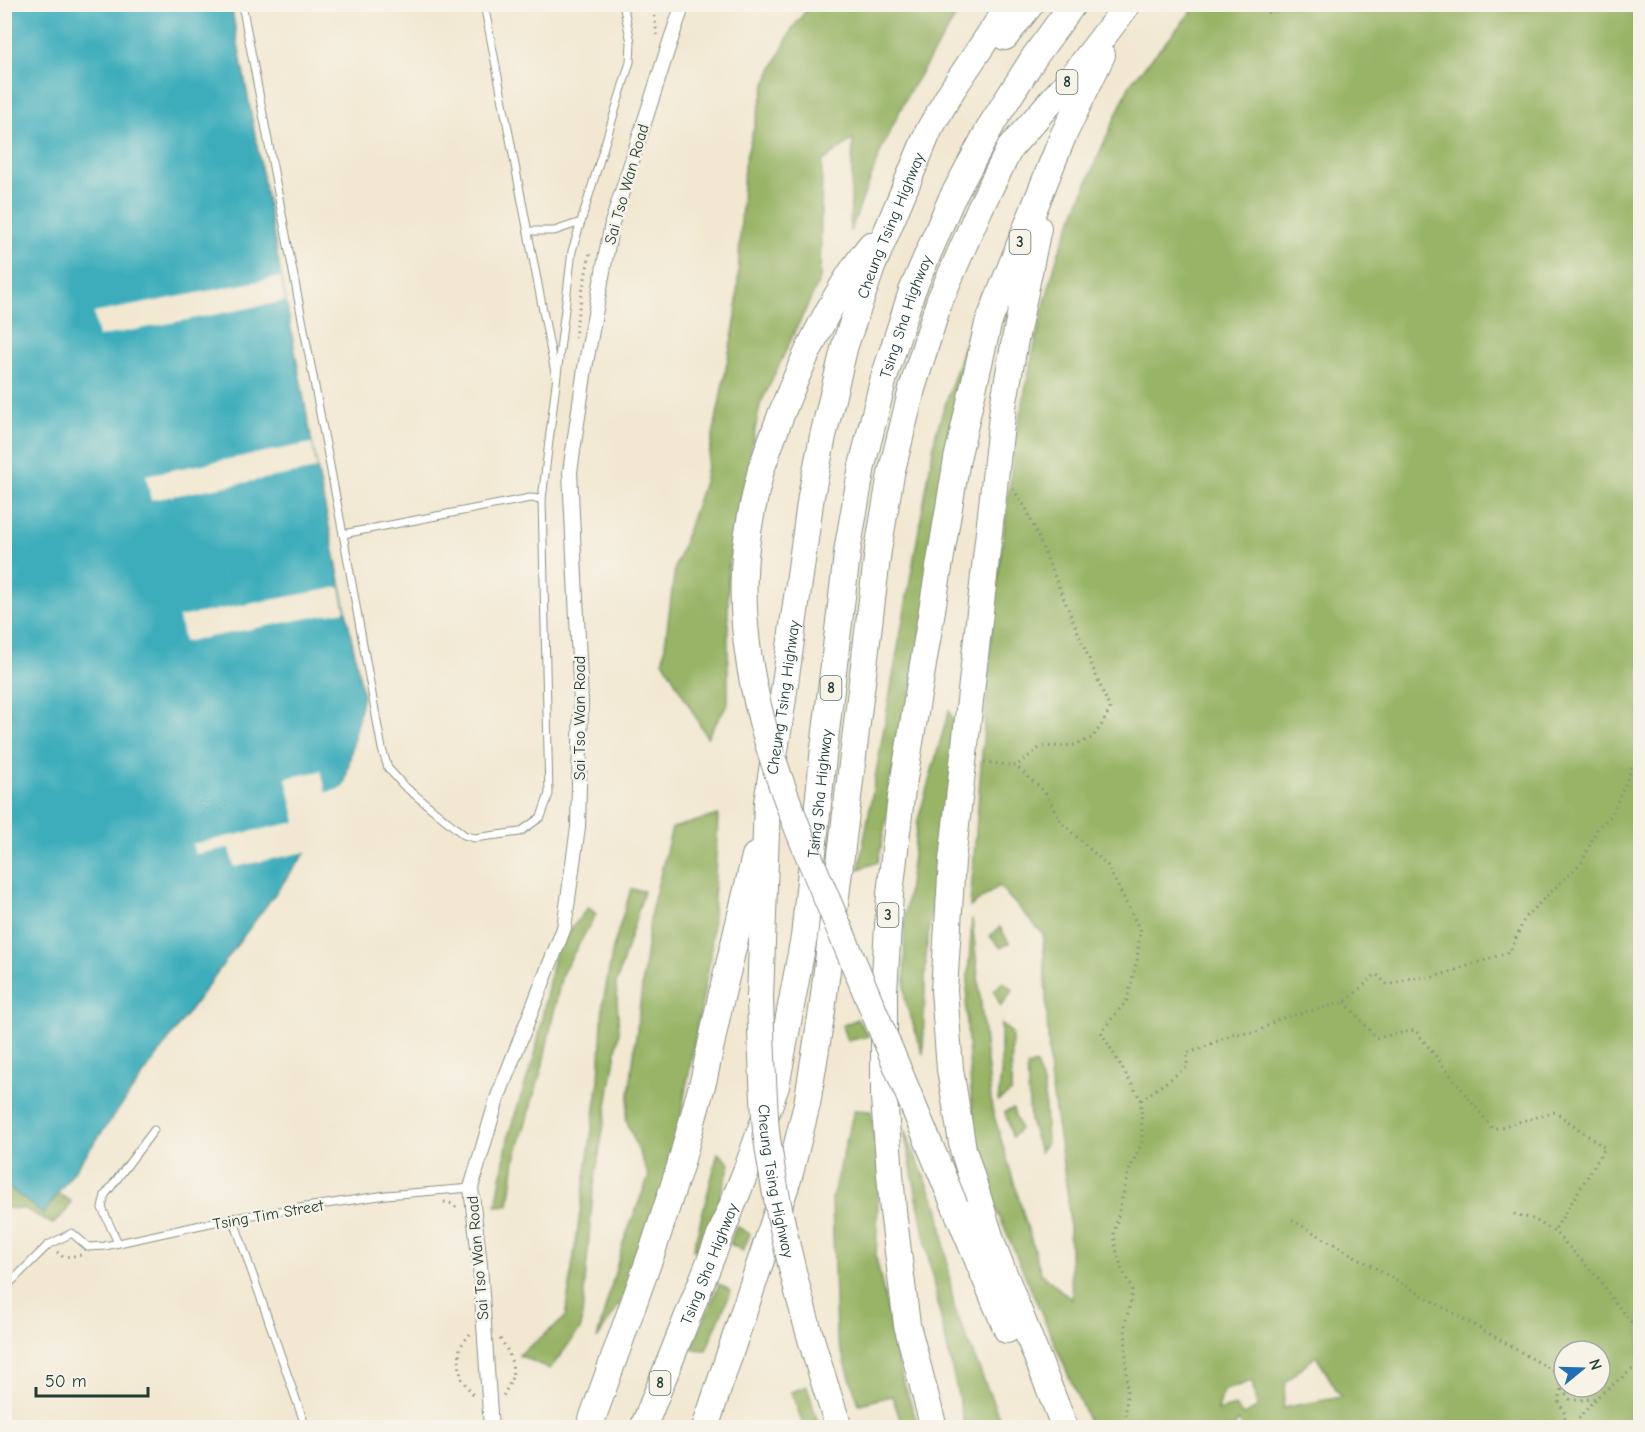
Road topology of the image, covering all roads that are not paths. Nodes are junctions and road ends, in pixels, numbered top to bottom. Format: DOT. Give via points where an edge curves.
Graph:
graph roads {
  1 [pos="242,4"];
  2 [pos="484,4"];
  3 [pos="623,4"];
  4 [pos="684,4"];
  5 [pos="1010,4"];
  6 [pos="1032,4"];
  7 [pos="1073,4"];
  8 [pos="1125,9"];
  9 [pos="952,90"];
  10 [pos="1053,160"];
  11 [pos="581,222"];
  12 [pos="889,224"];
  13 [pos="528,231"];
  14 [pos="556,383"];
  15 [pos="542,499"];
  16 [pos="343,534"];
  17 [pos="767,803"];
  18 [pos="154,1130"];
  19 [pos="471,1188"];
  20 [pos="233,1218"];
  21 [pos="118,1243"];
  22 [pos="4,1289"];
  23 [pos="306,1428"];
  24 [pos="491,1428"];
  25 [pos="589,1428"];
  26 [pos="644,1428"];
  27 [pos="705,1428"];
  28 [pos="839,1428"];
  29 [pos="934,1428"];
  30 [pos="1047,1428"];
  31 [pos="1065,1428"];
  1 -- 16 [label="lane"];
  2 -- 13 [label="lane"];
  3 -- 11 [label="lane" via="631,42 630,62"];
  4 -- 19 [label="street, Sai Tso Wan Road" via="612,223 570,472 581,702 578,827 564,928 497,1099"];
  5 -- 9 [label="highway, Cheung Tsing Highway"];
  6 -- 9 [label="highway"];
  7 -- 26 [label="highway, Tsing Sha Highway / 8" via="993,122 951,200 912,291 883,381 848,546 804,937 776,1086"];
  8 -- 10 [label="highway, 3"];
  8 -- 27 [label="highway, Tsing Sha Highway / 8" via="1010,148 939,302 912,389 878,550 822,1011 807,1104 790,1173"];
  9 -- 12 [label="highway, Cheung Tsing Highway" via="929,129"];
  10 -- 29 [label="highway, 3" via="988,324 957,459 901,797 890,894 884,991 884,1098 892,1211 907,1325"];
  10 -- 31 [label="highway" via="1003,407 962,760 944,990 950,1069 963,1149 993,1246"];
  11 -- 13 [label="lane" via="554,231"];
  11 -- 14 [label="lane" via="573,251"];
  12 -- 17 [label="highway, Cheung Tsing Highway, bridge" via="845,345 823,436"];
  12 -- 30 [label="highway, bridge" via="857,262 816,334 767,452 754,496 746,547 747,641 770,748 809,856"];
  13 -- 14 [label="lane"];
  14 -- 15 [label="lane"];
  15 -- 16 [label="lane" via="530,498"];
  15 -- 16 [label="lane" via="549,794 541,817 520,832 474,838 464,835 388,768"];
  17 -- 25 [label="highway" via="683,1155"];
  17 -- 28 [label="highway, Cheung Tsing Highway, bridge" via="760,998 767,1137 807,1329"];
  18 -- 21 [label="lane" via="105,1195 102,1208"];
  19 -- 20 [label="lane, Tsing Tim Street" via="386,1195"];
  19 -- 24 [label="street, Sai Tso Wan Road"];
  20 -- 21 [label="lane, Tsing Tim Street"];
  20 -- 23 [label="lane"];
  21 -- 22 [label="lane, Tsing Tim Street" via="88,1247 72,1233 50,1243"];
}
